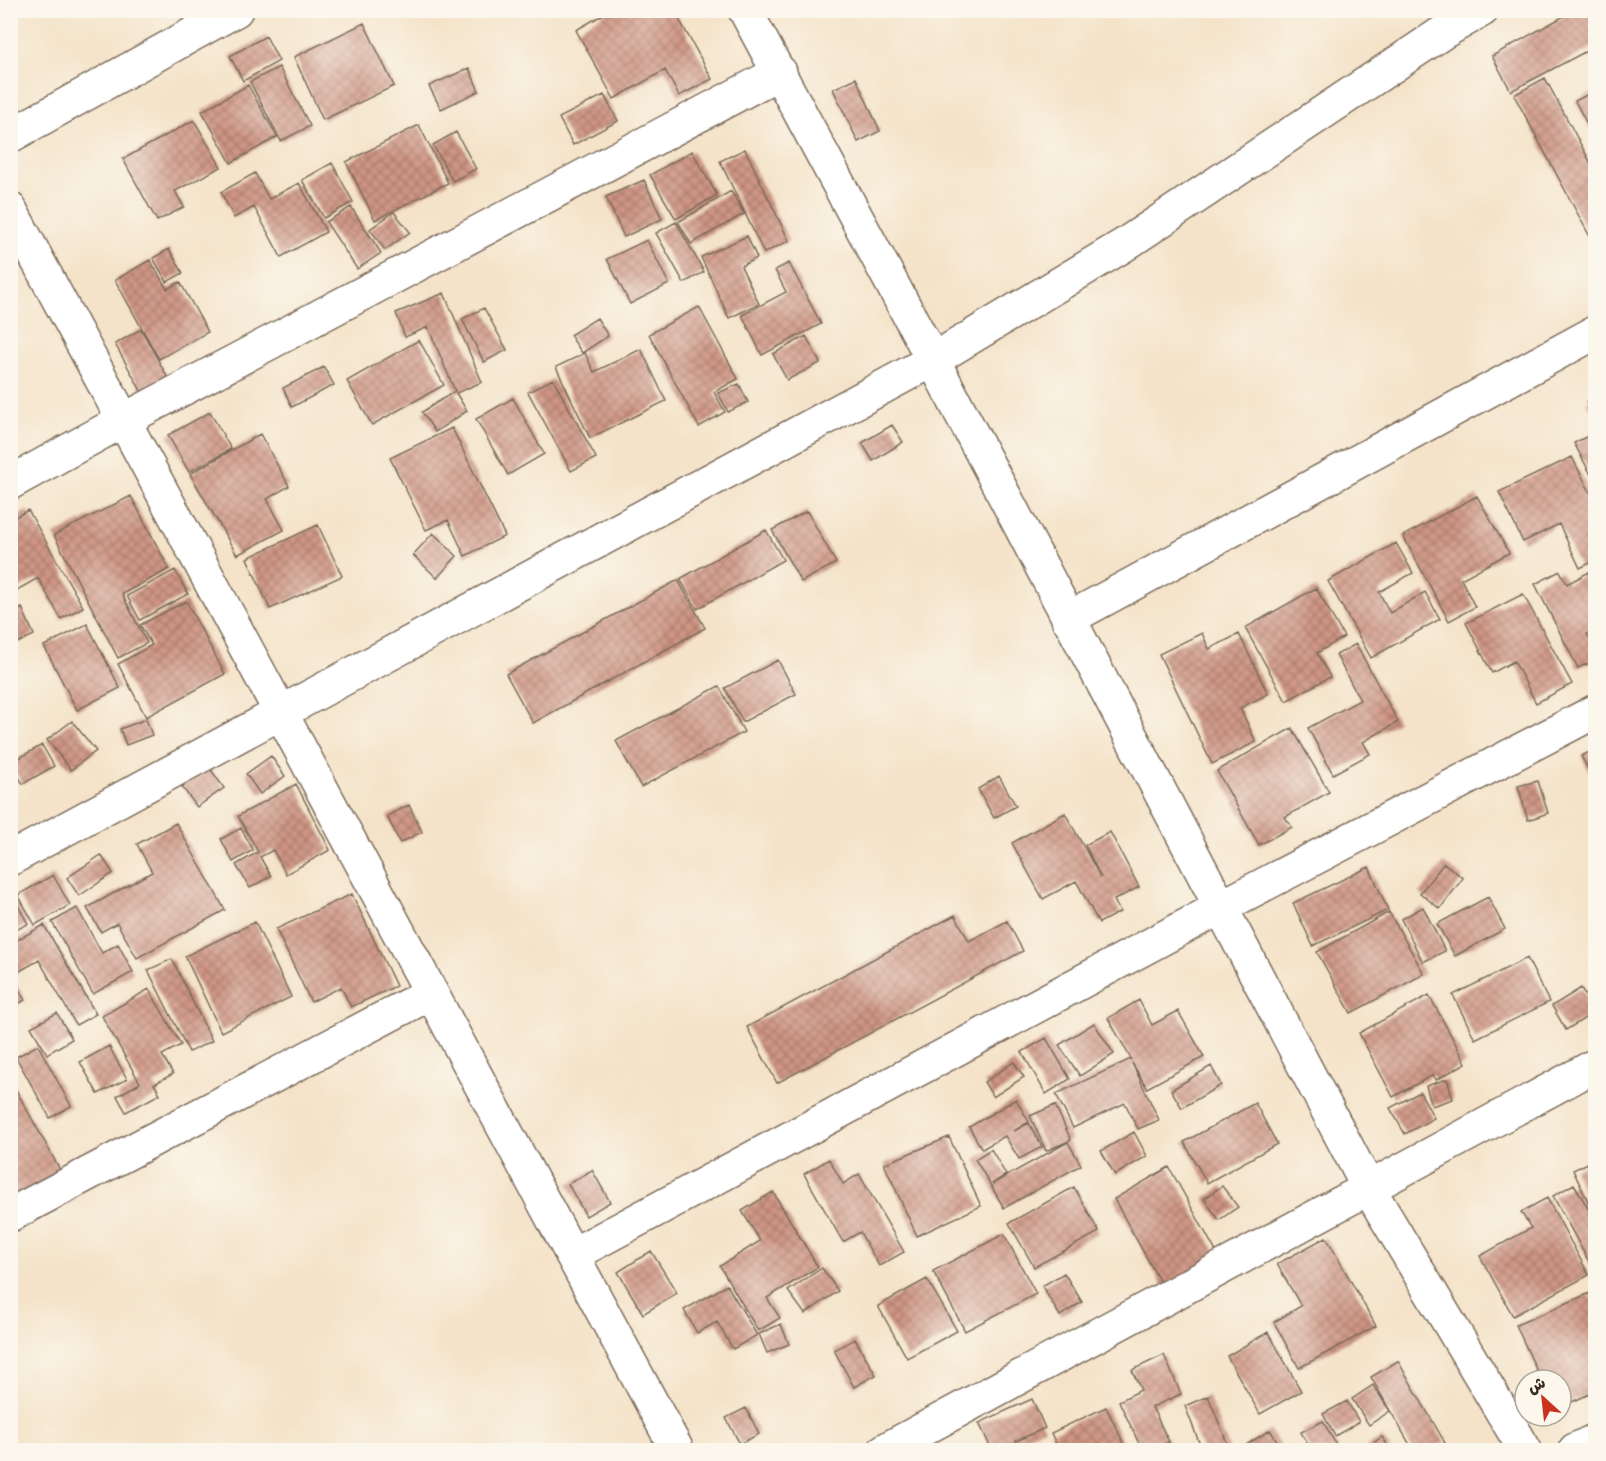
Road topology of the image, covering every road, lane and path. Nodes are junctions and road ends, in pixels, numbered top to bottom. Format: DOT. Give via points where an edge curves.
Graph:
graph roads {
  1 [pos="236,10"];
  2 [pos="745,10"];
  3 [pos="1482,10"];
  4 [pos="780,72"];
  5 [pos="10,136"];
  6 [pos="10,209"];
  7 [pos="1596,332"];
  8 [pos="933,360"];
  9 [pos="124,420"];
  10 [pos="10,483"];
  11 [pos="1068,619"];
  12 [pos="1596,711"];
  13 [pos="281,712"];
  14 [pos="10,859"];
  15 [pos="1221,907"];
  16 [pos="431,993"];
  17 [pos="1596,1065"];
  18 [pos="1370,1189"];
  19 [pos="10,1215"];
  20 [pos="572,1255"];
  21 [pos="1596,1440"];
  22 [pos="677,1450"];
  23 [pos="885,1450"];
  24 [pos="1526,1450"];
  25 [pos="1575,1450"];
  1 -- 5 [label="street"];
  2 -- 4 [label="street"];
  3 -- 8 [label="street" via="1124,245"];
  4 -- 8 [label="street"];
  4 -- 9 [label="street"];
  6 -- 9 [label="street"];
  7 -- 11 [label="street"];
  8 -- 11 [label="street"];
  8 -- 13 [label="street"];
  9 -- 10 [label="street"];
  9 -- 13 [label="street"];
  11 -- 15 [label="street"];
  12 -- 15 [label="street"];
  13 -- 14 [label="street"];
  13 -- 16 [label="street"];
  15 -- 18 [label="street"];
  15 -- 20 [label="street"];
  16 -- 19 [label="street"];
  16 -- 20 [label="street"];
  17 -- 18 [label="street"];
  18 -- 23 [label="street"];
  18 -- 24 [label="street"];
  20 -- 22 [label="street"];
  21 -- 25 [label="street"];
}
